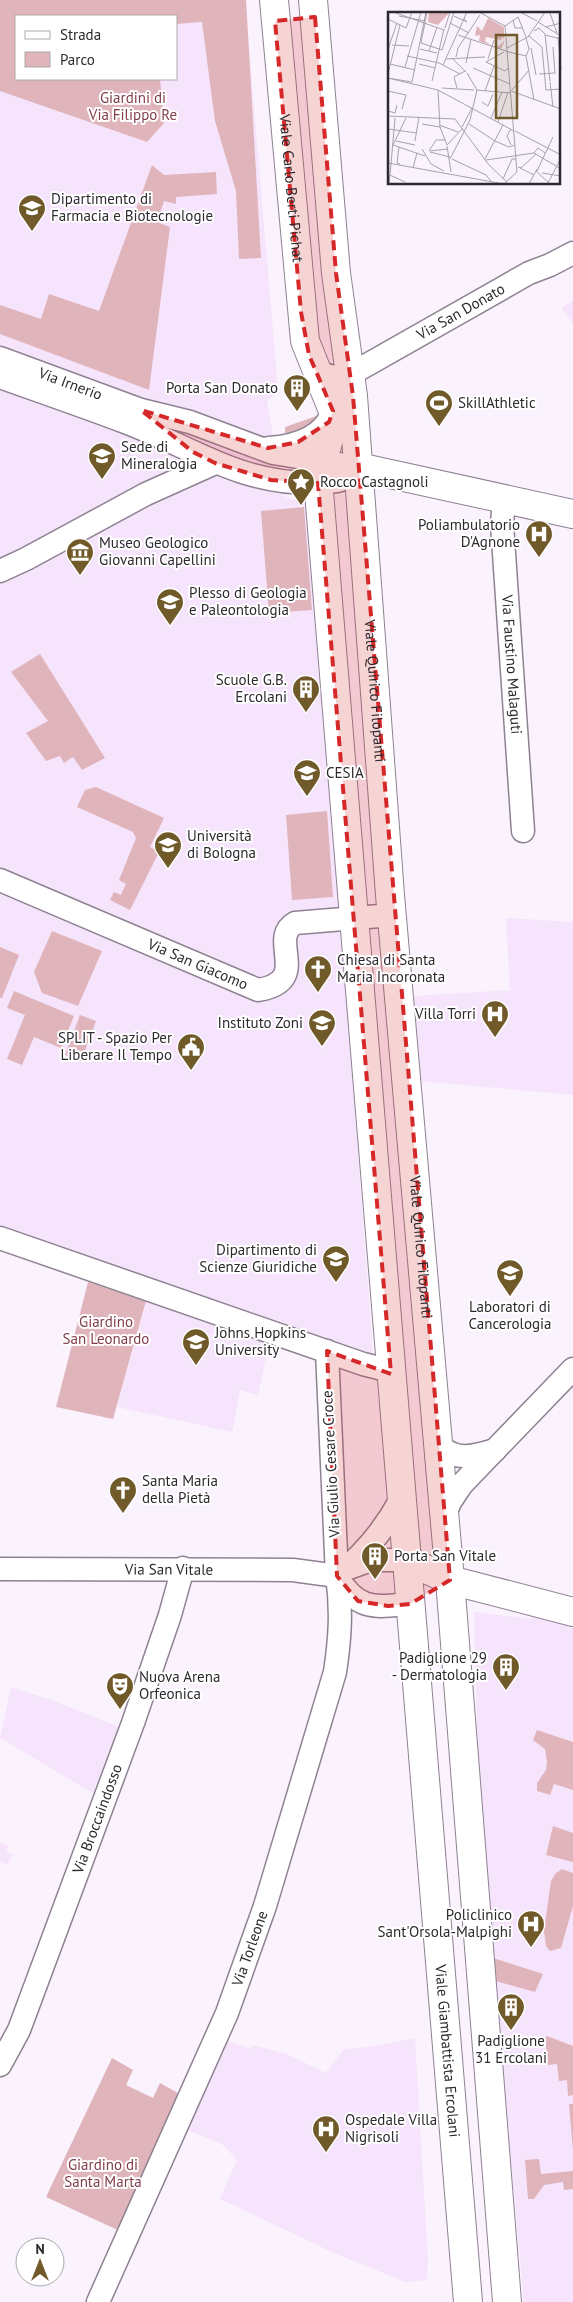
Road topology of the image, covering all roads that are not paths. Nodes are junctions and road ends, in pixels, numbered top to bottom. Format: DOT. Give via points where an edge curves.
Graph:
graph roads {
  1 [pos="314,8"];
  2 [pos="274,10"];
  3 [pos="573,253"];
  4 [pos="0,358"];
  5 [pos="318,373"];
  6 [pos="350,374"];
  7 [pos="0,377"];
  8 [pos="333,411"];
  9 [pos="138,418"];
  10 [pos="255,447"];
  11 [pos="215,463"];
  12 [pos="358,467"];
  13 [pos="320,472"];
  14 [pos="504,499"];
  15 [pos="573,514"];
  16 [pos="0,571"];
  17 [pos="523,831"];
  18 [pos="0,880"];
  19 [pos="392,915"];
  20 [pos="354,918"];
  21 [pos="0,1238"];
  22 [pos="327,1351"];
  23 [pos="573,1369"];
  24 [pos="391,1372"];
  25 [pos="437,1443"];
  26 [pos="496,1450"];
  27 [pos="401,1500"];
  28 [pos="444,1517"];
  29 [pos="406,1560"];
  30 [pos="183,1568"];
  31 [pos="0,1569"];
  32 [pos="342,1572"];
  33 [pos="450,1580"];
  34 [pos="410,1604"];
  35 [pos="573,1612"];
  36 [pos="0,2065"];
  37 [pos="98,2302"];
  38 [pos="468,2302"];
  39 [pos="506,2302"];
  1 -- 2 [label="main road"];
  1 -- 6 [label="main road" via="336,273"];
  2 -- 5 [label="main road, Viale Carlo Berti Pichat" via="300,312 305,341"];
  3 -- 6 [label="street, Via San Donato" via="529,272"];
  4 -- 9 [label="street, Via Irnerio"];
  5 -- 6 [label="street" via="334,377"];
  5 -- 8 [label="main road, Viale Carlo Berti Pichat"];
  6 -- 12 [label="main road, Viale Quirico Filopanti"];
  7 -- 9 [label="street, Via Irnerio"];
  8 -- 10 [label="street" via="329,422 317,434 279,447"];
  8 -- 13 [label="main road" via="332,432"];
  9 -- 10 [label="street" via="190,422"];
  9 -- 11 [label="street" via="169,430 193,452"];
  10 -- 13 [label="street"];
  11 -- 13 [label="street" via="271,480"];
  11 -- 16 [label="street" via="146,494"];
  12 -- 13 [label="street" via="346,480 338,482"];
  12 -- 14 [label="main road"];
  12 -- 19 [label="main road, Viale Quirico Filopanti"];
  13 -- 20 [label="main road"];
  14 -- 15 [label="main road"];
  14 -- 17 [label="street, Via Faustino Malaguti" via="502,524"];
  18 -- 20 [label="street, Via San Giacomo" via="258,990 272,988 283,981 290,926 296,922"];
  19 -- 20 [label="street"];
  19 -- 25 [label="main road, Viale Quirico Filopanti"];
  20 -- 24 [label="main road"];
  21 -- 22 [label="street"];
  22 -- 24 [label="street"];
  22 -- 32 [label="street, Via Giulio Cesare Croce"];
  23 -- 26 [label="street"];
  24 -- 27 [label="main road"];
  25 -- 26 [label="street" via="456,1457 466,1458"];
  25 -- 28 [label="main road, Viale Quirico Filopanti"];
  26 -- 28 [label="street" via="455,1492"];
  27 -- 29 [label="main road"];
  27 -- 32 [label="street" via="386,1525"];
  28 -- 33 [label="main road, Viale Quirico Filopanti"];
  29 -- 32 [label="street" via="371,1560"];
  29 -- 33 [label="main road"];
  29 -- 34 [label="main road, Viale Giambattista Ercolani"];
  30 -- 31 [label="street, Via San Vitale"];
  30 -- 32 [label="street, Via San Vitale"];
  30 -- 36 [label="street, Via Broccaindosso" via="133,1722 19,2030"];
  32 -- 34 [label="street" via="347,1592 358,1601 378,1606"];
  32 -- 37 [label="street, Via Torleone" via="335,1672 265,1906 211,2051"];
  33 -- 34 [label="main road"];
  33 -- 35 [label="main road"];
  33 -- 39 [label="main road"];
  34 -- 38 [label="main road, Viale Giambattista Ercolani"];
}
